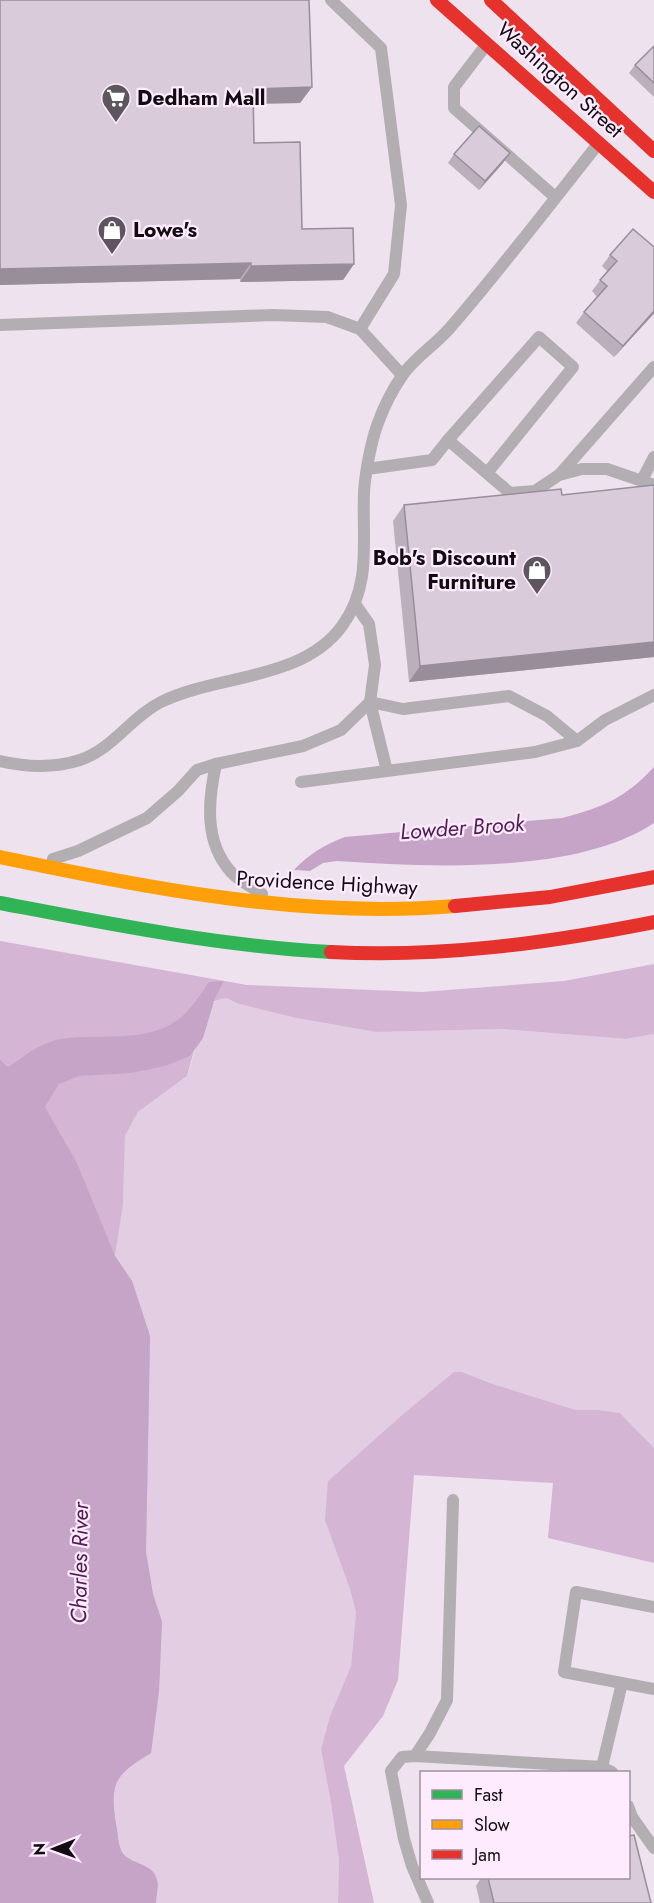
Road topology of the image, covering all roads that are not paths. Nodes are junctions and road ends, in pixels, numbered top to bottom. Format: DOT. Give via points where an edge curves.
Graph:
graph roads {
  1 [pos="330,0"];
  2 [pos="437,0"];
  3 [pos="491,0"];
  4 [pos="487,44"];
  5 [pos="599,143"];
  6 [pos="654,151"];
  7 [pos="654,192"];
  8 [pos="555,198"];
  9 [pos="0,325"];
  10 [pos="360,329"];
  11 [pos="654,367"];
  12 [pos="402,375"];
  13 [pos="448,440"];
  14 [pos="654,457"];
  15 [pos="367,469"];
  16 [pos="487,473"];
  17 [pos="559,475"];
  18 [pos="648,483"];
  19 [pos="355,604"];
  20 [pos="654,695"];
  21 [pos="370,702"];
  22 [pos="576,741"];
  23 [pos="0,761"];
  24 [pos="216,764"];
  25 [pos="387,771"];
  26 [pos="301,782"];
  27 [pos="0,857"];
  28 [pos="38,865"];
  29 [pos="654,877"];
  30 [pos="0,903"];
  31 [pos="278,905"];
  32 [pos="654,922"];
  33 [pos="453,1500"];
  34 [pos="654,1607"];
  35 [pos="622,1683"];
  36 [pos="654,1689"];
  37 [pos="415,1756"];
  38 [pos="607,1770"];
  39 [pos="630,1814"];
  40 [pos="654,1848"];
  41 [pos="417,1865"];
  42 [pos="421,1879"];
  43 [pos="428,1903"];
  1 -- 10 [label="lane" via="381,48 401,205 394,274"];
  2 -- 4 [label="main road, Washington Street"];
  3 -- 6 [label="main road, Washington Street"];
  4 -- 5 [label="main road, Washington Street"];
  4 -- 8 [label="lane" via="454,87 454,108"];
  5 -- 7 [label="main road, Washington Street"];
  5 -- 8 [label="lane"];
  8 -- 12 [label="lane" via="447,331"];
  9 -- 10 [label="lane" via="273,315 327,317"];
  10 -- 12 [label="lane"];
  11 -- 17 [label="lane"];
  12 -- 15 [label="lane" via="378,424"];
  13 -- 15 [label="lane" via="432,460"];
  13 -- 16 [label="lane"];
  13 -- 16 [label="lane" via="539,337 573,367"];
  14 -- 18 [label="lane"];
  15 -- 19 [label="lane" via="363,577"];
  16 -- 17 [label="lane" via="510,493 535,491"];
  17 -- 18 [label="lane" via="607,468"];
  19 -- 21 [label="lane" via="369,624 375,665"];
  19 -- 23 [label="lane" via="325,645 306,657 158,703 95,754 58,764"];
  20 -- 22 [label="lane" via="604,720"];
  21 -- 22 [label="lane" via="403,709 509,696 547,716"];
  21 -- 24 [label="lane" via="341,730 303,746"];
  21 -- 25 [label="lane"];
  22 -- 25 [label="lane" via="535,752"];
  24 -- 28 [label="lane" via="197,770 147,818"];
  24 -- 31 [label="lane" via="210,793 210,825 218,854 232,874"];
  25 -- 26 [label="lane"];
  27 -- 28 [label="main road, Providence Highway"];
  28 -- 31 [label="main road, Providence Highway" via="185,893"];
  29 -- 31 [label="main road, Providence Highway" via="477,906 378,910"];
  30 -- 32 [label="main road" via="190,938 339,953 488,948 586,936"];
  33 -- 37 [label="lane" via="447,1700"];
  34 -- 35 [label="lane" via="576,1592 564,1672"];
  35 -- 36 [label="lane"];
  35 -- 38 [label="lane"];
  37 -- 38 [label="lane"];
  37 -- 41 [label="lane" via="402,1757 391,1771 404,1839"];
  39 -- 40 [label="lane"];
  42 -- 43 [label="lane"];
}
